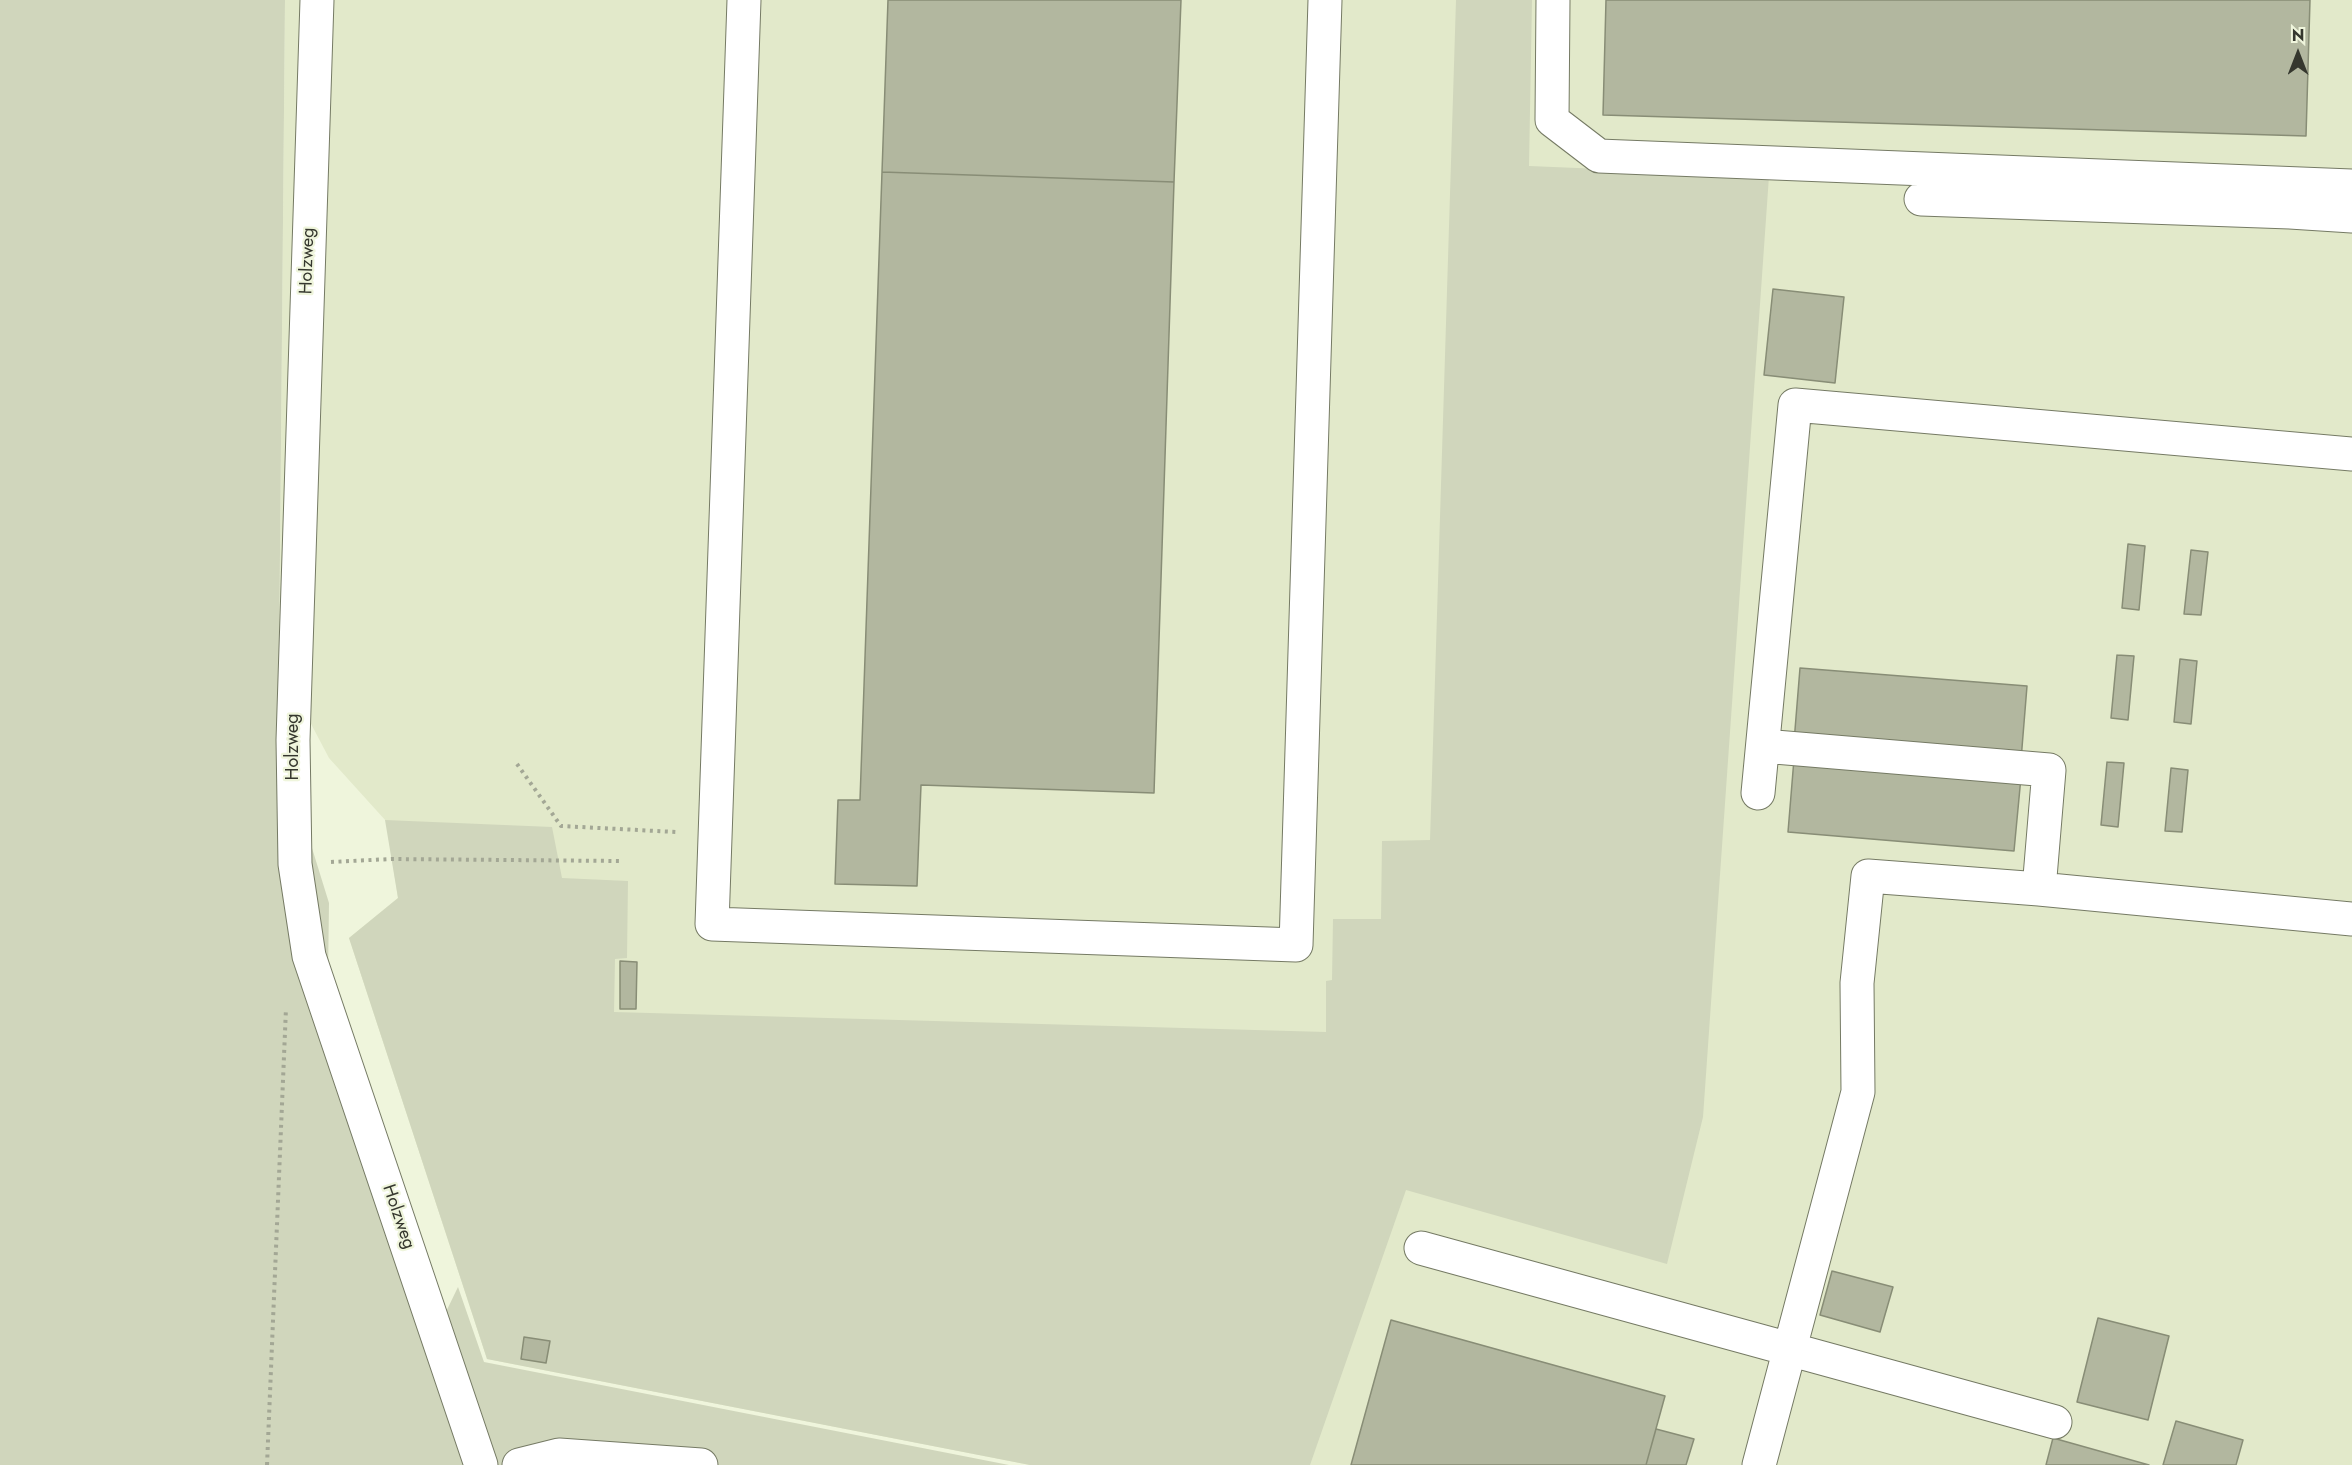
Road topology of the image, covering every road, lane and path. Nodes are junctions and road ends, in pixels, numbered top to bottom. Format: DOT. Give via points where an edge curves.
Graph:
graph roads {
  1 [pos="316,0"];
  2 [pos="744,0"];
  3 [pos="1325,0"];
  4 [pos="1553,0"];
  5 [pos="2352,186"];
  6 [pos="1921,199"];
  7 [pos="2352,216"];
  8 [pos="2352,454"];
  9 [pos="1762,746"];
  10 [pos="517,765"];
  11 [pos="1758,793"];
  12 [pos="716,809"];
  13 [pos="621,861"];
  14 [pos="295,864"];
  15 [pos="2039,889"];
  16 [pos="2352,920"];
  17 [pos="309,956"];
  18 [pos="1420,1248"];
  19 [pos="1790,1350"];
  20 [pos="2055,1422"];
  21 [pos="267,1465"];
  22 [pos="481,1465"];
  23 [pos="519,1465"];
  24 [pos="700,1465"];
  25 [pos="1759,1465"];
  1 -- 14 [label="street, Holzweg" via="293,740"];
  2 -- 12 [label="street"];
  3 -- 12 [label="street" via="1296,945 712,924"];
  4 -- 5 [label="street" via="1552,120 1599,156"];
  6 -- 7 [label="street"];
  8 -- 9 [label="street" via="1795,405"];
  9 -- 11 [label="street"];
  9 -- 15 [label="street" via="2049,770"];
  10 -- 12 [label="path" via="561,826 676,832"];
  13 -- 14 [label="path" via="391,860"];
  14 -- 17 [label="street, Holzweg"];
  15 -- 16 [label="street"];
  15 -- 19 [label="street" via="1868,876 1857,983 1858,1092"];
  17 -- 21 [label="path" via="287,998"];
  17 -- 22 [label="street, Holzweg"];
  18 -- 19 [label="street"];
  19 -- 20 [label="street"];
  19 -- 25 [label="street"];
  23 -- 24 [label="street" via="559,1455"];
}
